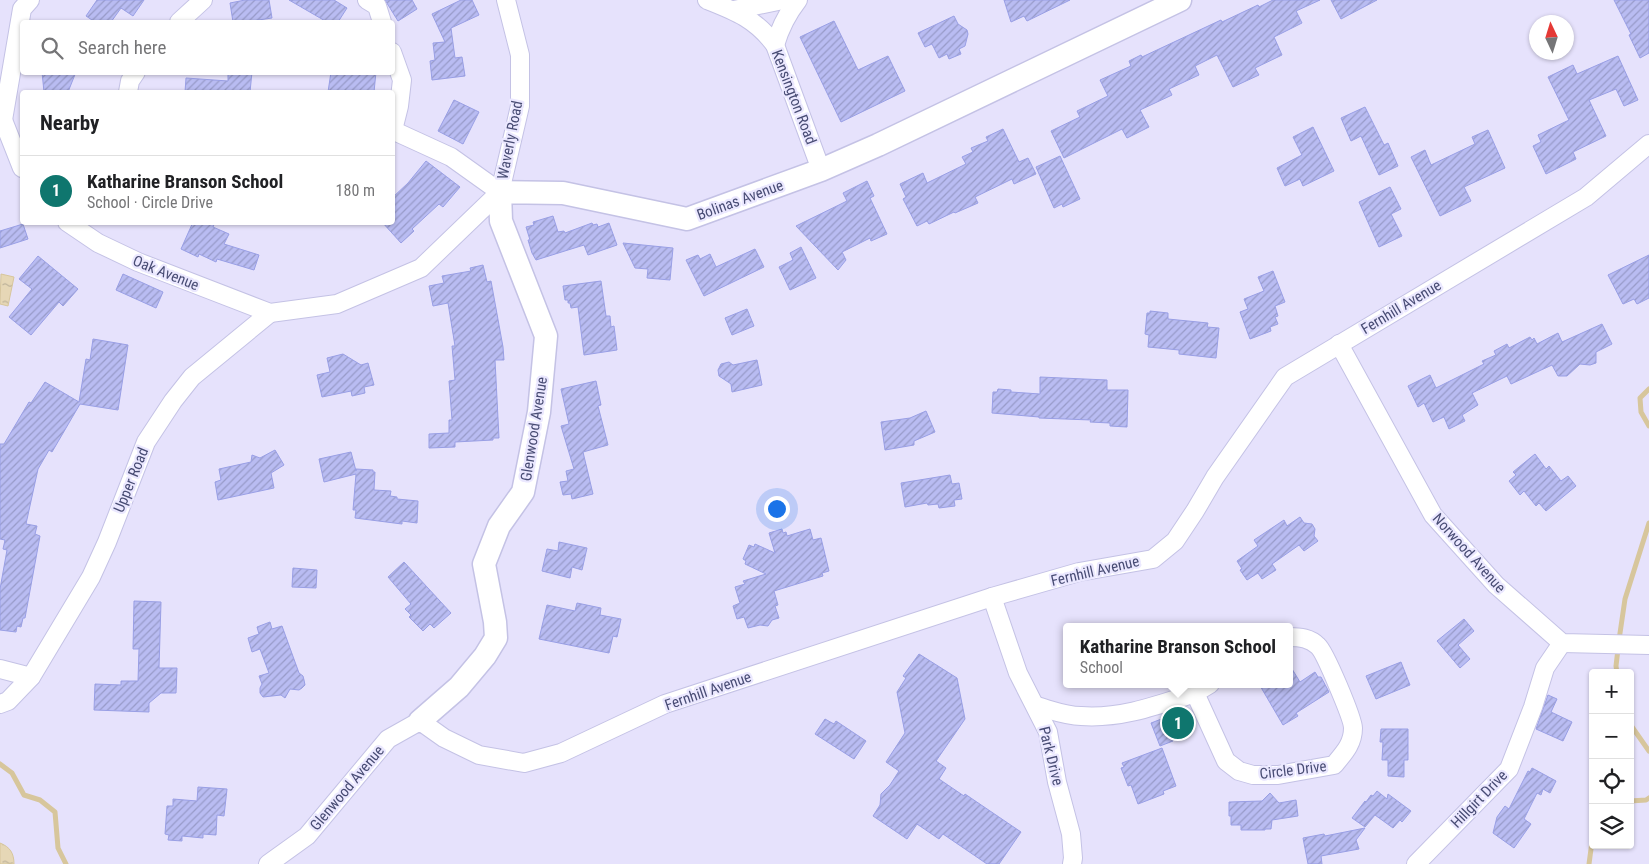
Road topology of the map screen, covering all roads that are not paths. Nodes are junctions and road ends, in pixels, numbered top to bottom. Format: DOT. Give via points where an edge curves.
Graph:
graph roads {
  1 [pos="30,0"];
  2 [pos="203,0"];
  3 [pos="367,0"];
  4 [pos="506,0"];
  5 [pos="707,0"];
  6 [pos="783,0"];
  7 [pos="798,0"];
  8 [pos="1180,0"];
  9 [pos="734,10"];
  10 [pos="181,20"];
  11 [pos="381,20"];
  12 [pos="775,45"];
  13 [pos="395,60"];
  14 [pos="134,75"];
  15 [pos="128,90"];
  16 [pos="1,119"];
  17 [pos="395,123"];
  18 [pos="395,131"];
  19 [pos="1649,144"];
  20 [pos="20,163"];
  21 [pos="821,170"];
  22 [pos="500,192"];
  23 [pos="71,225"];
  24 [pos="270,313"];
  25 [pos="1339,344"];
  26 [pos="992,598"];
  27 [pos="1293,637"];
  28 [pos="1562,643"];
  29 [pos="1642,645"];
  30 [pos="0,669"];
  31 [pos="31,677"];
  32 [pos="1202,689"];
  33 [pos="0,704"];
  34 [pos="1036,706"];
  35 [pos="420,721"];
  36 [pos="268,864"];
  37 [pos="1072,864"];
  38 [pos="1416,864"];
  1 -- 16 [label="street" via="22,9"];
  2 -- 10 [label="street"];
  3 -- 11 [label="street" via="377,6"];
  4 -- 22 [label="street, Waverly Road" via="520,55 520,106"];
  5 -- 9 [label="street, Kensington Road"];
  6 -- 9 [label="street"];
  7 -- 12 [label="street" via="781,25"];
  8 -- 21 [label="street, Bolinas Avenue" via="878,146"];
  9 -- 12 [label="street, Kensington Road" via="758,25"];
  12 -- 21 [label="street, Kensington Road"];
  13 -- 17 [label="street" via="402,80"];
  14 -- 15 [label="street"];
  16 -- 20 [label="street"];
  18 -- 22 [label="street" via="451,158"];
  19 -- 25 [label="street, Fernhill Avenue" via="1586,197"];
  21 -- 22 [label="street, Bolinas Avenue" via="687,219 563,193"];
  22 -- 24 [label="street" via="421,268 336,304"];
  22 -- 35 [label="street, Glenwood Avenue" via="501,221 546,336 539,412 523,492 499,526 484,564 496,638 459,687"];
  23 -- 24 [label="street, Oak Avenue" via="98,243 138,262"];
  24 -- 31 [label="street, Upper Road" via="192,377 146,442 91,577"];
  25 -- 26 [label="street, Fernhill Avenue" via="1285,377 1214,476 1175,541 1153,559 1079,572"];
  25 -- 28 [label="street, Norwood Avenue" via="1433,515 1496,585"];
  26 -- 34 [label="street, Park Drive" via="1018,673"];
  26 -- 35 [label="street, Fernhill Avenue" via="665,704 562,753 524,762 479,755 444,738"];
  27 -- 32 [label="street, Circle Drive" via="1302,637 1319,646 1346,704 1353,727 1350,745 1334,765 1278,774 1253,775 1239,771 1226,761"];
  28 -- 29 [label="street"];
  28 -- 38 [label="street, Hillgirt Drive" via="1545,668 1509,769"];
  30 -- 31 [label="street"];
  31 -- 33 [label="street, Upper Road" via="8,701"];
  32 -- 34 [label="street, Circle Drive" via="1147,709 1107,716 1080,716"];
  34 -- 37 [label="street, Park Drive" via="1048,732 1071,834"];
  35 -- 36 [label="street, Glenwood Avenue" via="388,739 307,836"];
}
